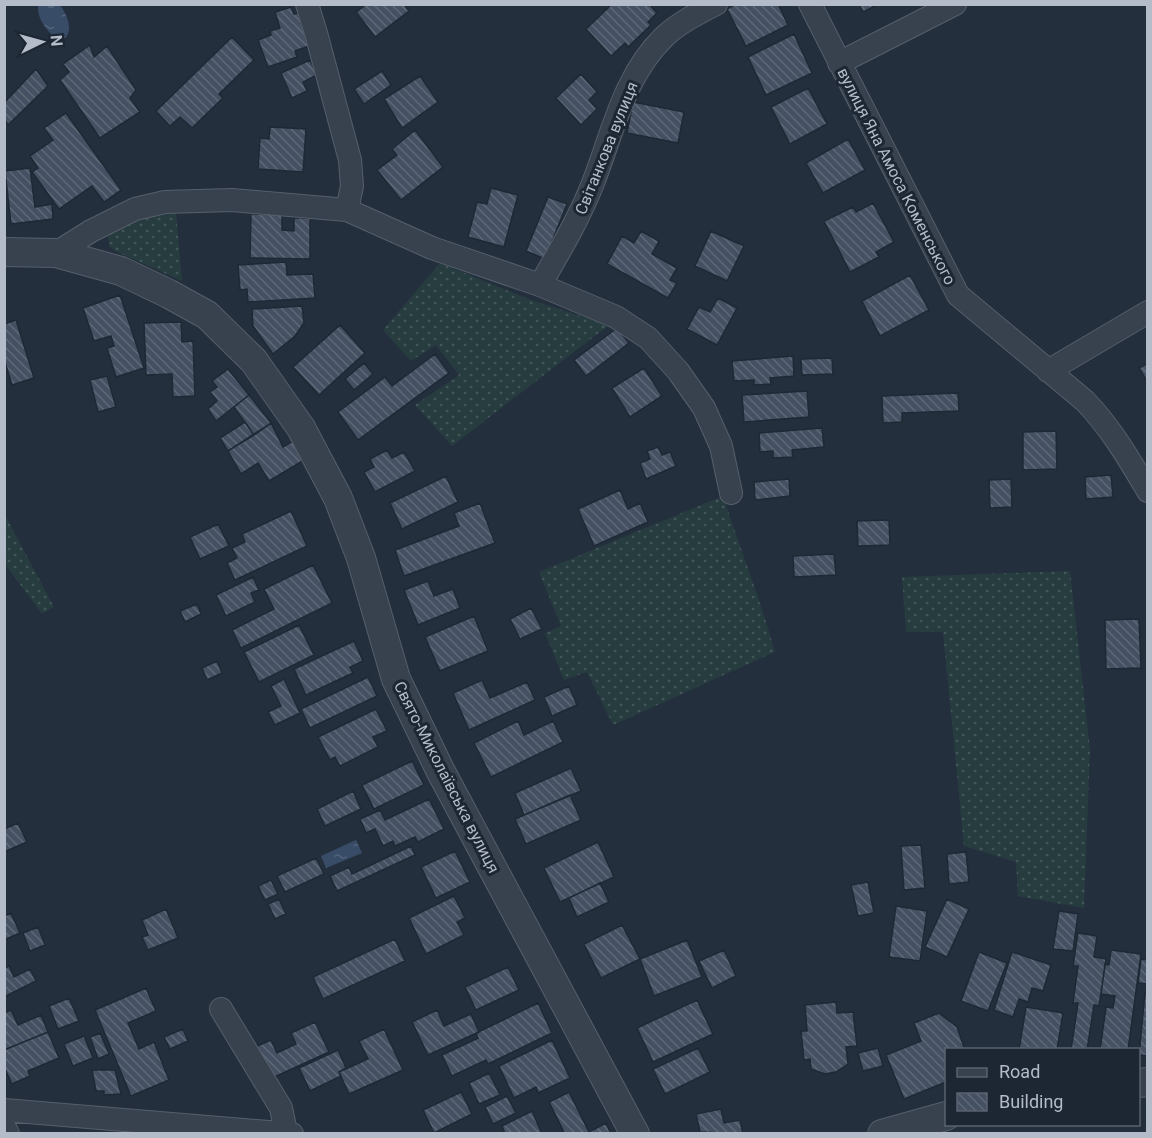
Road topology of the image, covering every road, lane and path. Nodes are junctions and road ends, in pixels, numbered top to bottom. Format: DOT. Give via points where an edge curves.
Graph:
graph roads {
  1 [pos="307,4"];
  2 [pos="716,4"];
  3 [pos="810,4"];
  4 [pos="955,4"];
  5 [pos="839,63"];
  6 [pos="347,210"];
  7 [pos="4,252"];
  8 [pos="56,253"];
  9 [pos="540,285"];
  10 [pos="1148,312"];
  11 [pos="1048,371"];
  12 [pos="1148,491"];
  13 [pos="731,493"];
  14 [pos="220,1009"];
  15 [pos="4,1110"];
  16 [pos="945,1116"];
  17 [pos="4,1126"];
  18 [pos="289,1133"];
  19 [pos="8,1134"];
  20 [pos="635,1134"];
  21 [pos="882,1134"];
  1 -- 6 [label="street" via="350,160 352,186"];
  2 -- 9 [label="street, Світанкова вулиця" via="666,35 644,61 625,94 592,185"];
  3 -- 5 [label="street, вулиця Яна Амоса Коменського"];
  4 -- 5 [label="street"];
  5 -- 11 [label="street, вулиця Яна Амоса Коменського" via="958,295"];
  6 -- 8 [label="street" via="232,200 165,202 135,209"];
  6 -- 9 [label="street" via="432,249"];
  7 -- 8 [label="street, Свято-Миколаївська вулиця"];
  8 -- 20 [label="street, Свято-Миколаївська вулиця" via="121,271 207,315 254,361 301,428 338,498 361,558 396,679 440,770"];
  9 -- 13 [label="street" via="616,317 648,338 704,408 721,446"];
  10 -- 11 [label="street"];
  11 -- 12 [label="street, вулиця Яна Амоса Коменського" via="1103,419"];
  14 -- 18 [label="street" via="281,1108"];
  15 -- 18 [label="street"];
  16 -- 21 [label="street"];
  17 -- 19 [label="street"];
}
